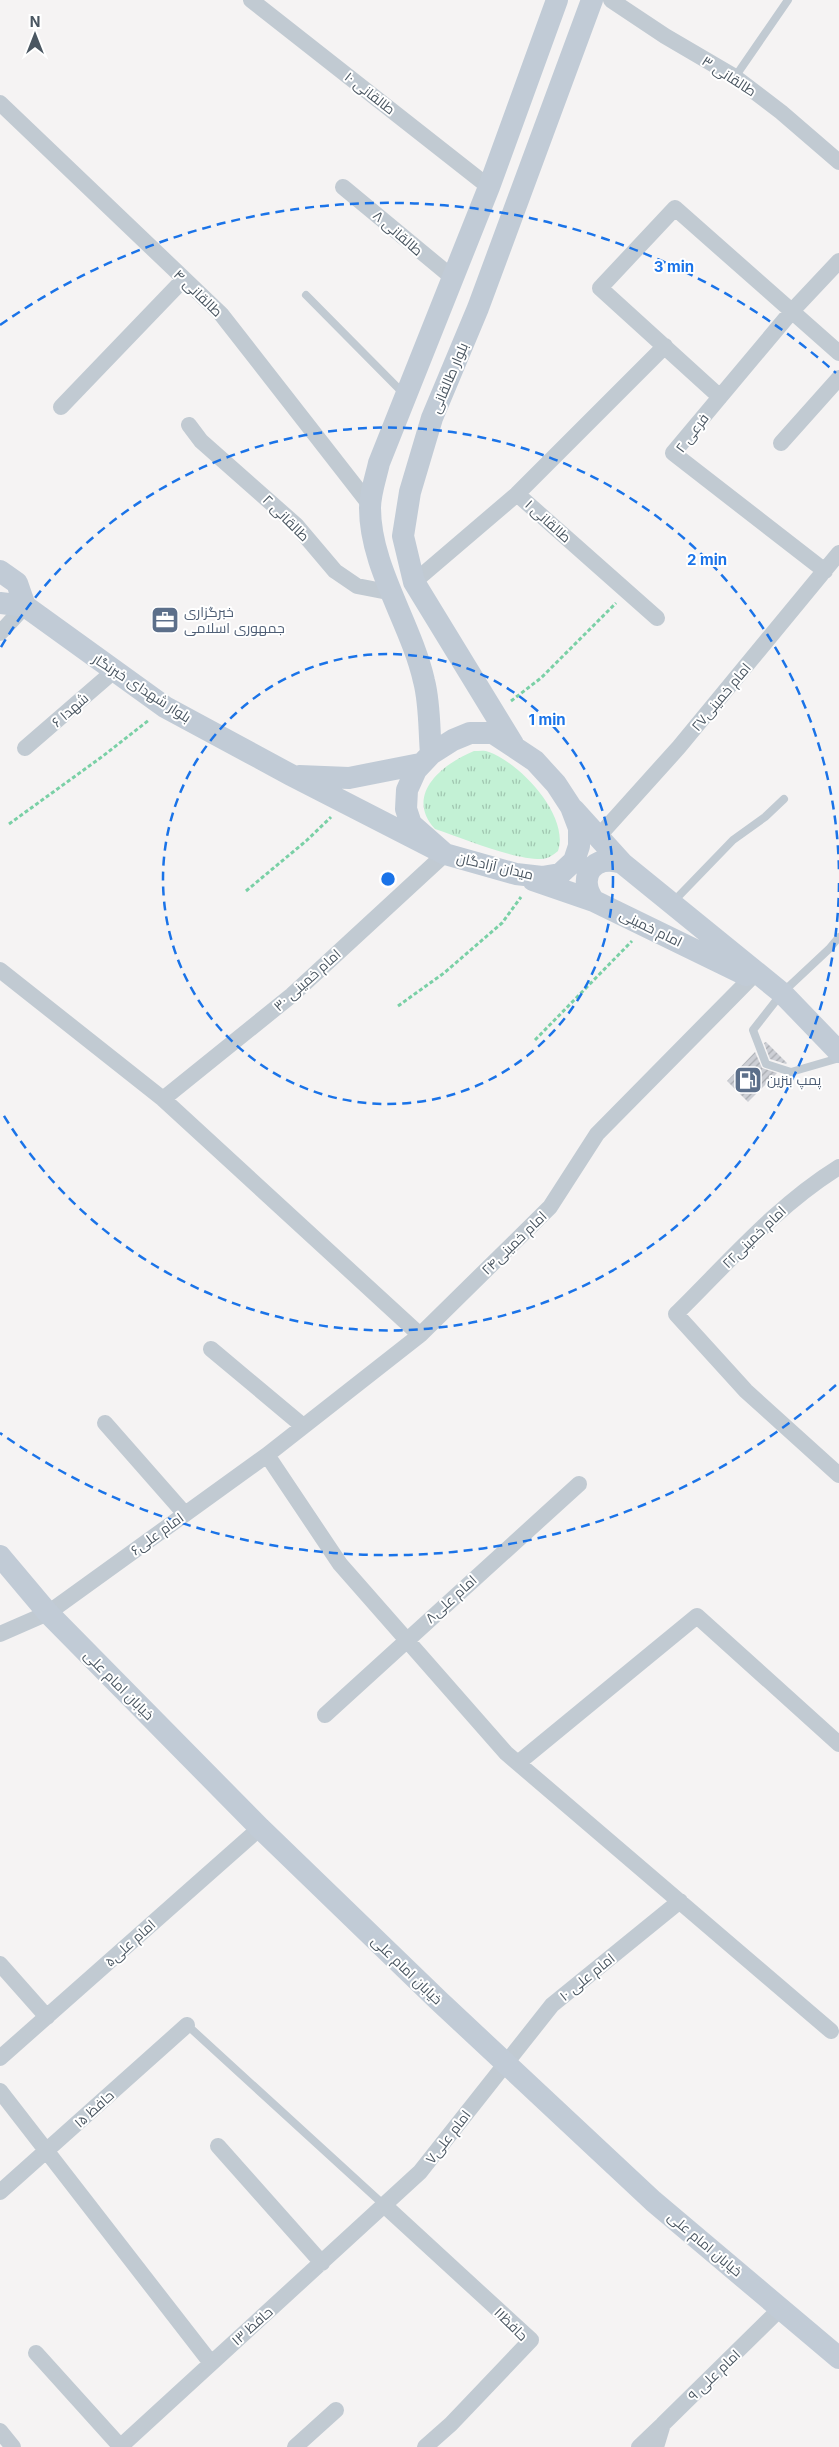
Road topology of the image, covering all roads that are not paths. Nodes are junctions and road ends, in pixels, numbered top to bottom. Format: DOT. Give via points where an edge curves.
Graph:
graph roads {
  1 [pos="251,0"];
  2 [pos="557,0"];
  3 [pos="592,0"];
  4 [pos="612,0"];
  5 [pos="788,0"];
  6 [pos="735,77"];
  7 [pos="0,103"];
  8 [pos="839,162"];
  9 [pos="343,187"];
  10 [pos="489,187"];
  11 [pos="839,261"];
  12 [pos="453,278"];
  13 [pos="184,280"];
  14 [pos="306,295"];
  15 [pos="792,311"];
  16 [pos="665,346"];
  17 [pos="839,353"];
  18 [pos="839,378"];
  19 [pos="406,395"];
  20 [pos="720,397"];
  21 [pos="61,407"];
  22 [pos="188,425"];
  23 [pos="781,443"];
  24 [pos="517,494"];
  25 [pos="370,505"];
  26 [pos="839,553"];
  27 [pos="0,571"];
  28 [pos="825,571"];
  29 [pos="414,582"];
  30 [pos="393,593"];
  31 [pos="0,603"];
  32 [pos="25,606"];
  33 [pos="657,618"];
  34 [pos="0,633"];
  35 [pos="114,671"];
  36 [pos="514,745"];
  37 [pos="25,748"];
  38 [pos="426,759"];
  39 [pos="291,775"];
  40 [pos="784,798"];
  41 [pos="571,807"];
  42 [pos="598,837"];
  43 [pos="444,854"];
  44 [pos="622,863"];
  45 [pos="525,877"];
  46 [pos="594,901"];
  47 [pos="671,903"];
  48 [pos="839,937"];
  49 [pos="0,970"];
  50 [pos="751,978"];
  51 [pos="782,993"];
  52 [pos="839,1052"];
  53 [pos="839,1058"];
  54 [pos="163,1099"];
  55 [pos="839,1167"];
  56 [pos="420,1335"];
  57 [pos="211,1348"];
  58 [pos="105,1423"];
  59 [pos="303,1426"];
  60 [pos="267,1455"];
  61 [pos="839,1475"];
  62 [pos="579,1484"];
  63 [pos="185,1514"];
  64 [pos="0,1556"];
  65 [pos="48,1614"];
  66 [pos="0,1634"];
  67 [pos="406,1639"];
  68 [pos="325,1715"];
  69 [pos="839,1744"];
  70 [pos="518,1763"];
  71 [pos="260,1828"];
  72 [pos="680,1901"];
  73 [pos="0,1964"];
  74 [pos="47,2017"];
  75 [pos="187,2025"];
  76 [pos="836,2030"];
  77 [pos="0,2058"];
  78 [pos="506,2063"];
  79 [pos="0,2092"];
  80 [pos="218,2146"];
  81 [pos="46,2151"];
  82 [pos="0,2192"];
  83 [pos="384,2205"];
  84 [pos="322,2263"];
  85 [pos="781,2308"];
  86 [pos="837,2351"];
  87 [pos="36,2353"];
  88 [pos="211,2363"];
  89 [pos="336,2410"];
  90 [pos="663,2424"];
  91 [pos="0,2431"];
  92 [pos="13,2447"];
  93 [pos="120,2447"];
  94 [pos="295,2447"];
  95 [pos="425,2447"];
  96 [pos="639,2447"];
  97 [pos="656,2447"];
  1 -- 10 [label="street, طالقانی ۱۰"];
  2 -- 10 [label="main road"];
  3 -- 29 [label="main road, بلوار طالقانی" via="478,308 432,418 410,492 403,536"];
  4 -- 6 [label="street, طالقانی ۳"];
  5 -- 6 [label="lane"];
  6 -- 8 [label="street, طالقانی ۳" via="782,112"];
  7 -- 13 [label="street, طالقانی ۴"];
  9 -- 12 [label="street, طالقانی ۸"];
  10 -- 12 [label="main road"];
  11 -- 15 [label="street, فرعی ۲"];
  12 -- 19 [label="main road"];
  13 -- 21 [label="street"];
  13 -- 25 [label="street, طالقانی ۴" via="221,314"];
  14 -- 19 [label="lane"];
  15 -- 16 [label="street" via="676,208 600,288"];
  15 -- 17 [label="street"];
  15 -- 20 [label="street, فرعی ۲"];
  16 -- 20 [label="street"];
  16 -- 24 [label="street"];
  18 -- 23 [label="street"];
  19 -- 25 [label="main road" via="379,463"];
  20 -- 28 [label="street, فرعی ۲" via="673,453"];
  22 -- 30 [label="street, طالقانی ۲" via="201,441 296,525 335,571 357,586"];
  24 -- 29 [label="street, طالقانی ۱"];
  24 -- 33 [label="street, طالقانی ۱"];
  25 -- 30 [label="main road" via="381,568"];
  26 -- 28 [label="street, امام خمینی۲۷"];
  27 -- 32 [label="main road" via="17,583"];
  28 -- 42 [label="street, امام خمینی۲۷" via="679,747"];
  29 -- 36 [label="main road, بلوار طالقانی"];
  30 -- 38 [label="main road" via="425,682"];
  31 -- 32 [label="main road"];
  32 -- 34 [label="street"];
  32 -- 35 [label="main road, بلوار شهدای خبرنگار"];
  35 -- 37 [label="street, شهد۱ ۶"];
  35 -- 39 [label="main road, بلوار شهدای خبرنگار" via="165,707"];
  36 -- 38 [label="main road, میدان آزادگان" via="493,733 470,733 453,740"];
  36 -- 41 [label="main road, میدان آزادگان" via="551,778"];
  38 -- 39 [label="main road, بلوار شهدای خبرنگار" via="349,778"];
  38 -- 43 [label="main road, میدان آزادگان" via="408,790 406,810 411,824"];
  39 -- 43 [label="main road, بلوار شهدای خبرنگار"];
  40 -- 47 [label="lane" via="765,817 733,840"];
  41 -- 42 [label="main road, امام خمینی"];
  41 -- 45 [label="main road, میدان آزادگان" via="578,828 579,846 574,861 560,874"];
  42 -- 44 [label="main road, امام خمینی"];
  43 -- 45 [label="main road, میدان آزادگان"];
  43 -- 54 [label="street, امام خمینی ۳۰" via="292,995"];
  44 -- 46 [label="main road" via="602,861 588,874 588,893"];
  44 -- 47 [label="main road, امام خمینی"];
  45 -- 46 [label="main road, امام خمینی"];
  46 -- 50 [label="main road, امام خمینی"];
  47 -- 51 [label="main road, امام خمینی"];
  48 -- 51 [label="lane"];
  49 -- 54 [label="street"];
  50 -- 51 [label="main road, امام خمینی"];
  50 -- 56 [label="street, امام خمینی۲۴" via="598,1134 550,1207"];
  51 -- 52 [label="main road, امام خمینی"];
  51 -- 53 [label="lane" via="753,1030 766,1064 791,1072"];
  54 -- 56 [label="street"];
  55 -- 61 [label="street, امام خمینی۲۲" via="810,1186 768,1222 676,1314 746,1391"];
  56 -- 59 [label="street, امام خمینی۲۴"];
  57 -- 59 [label="street"];
  58 -- 63 [label="street"];
  59 -- 60 [label="street, امام خمینی۲۴"];
  60 -- 63 [label="street, امام علی۶"];
  60 -- 67 [label="street" via="340,1564"];
  62 -- 67 [label="street, امام علی۸"];
  63 -- 65 [label="street, امام علی۶"];
  64 -- 65 [label="main road, خیابان امام علی"];
  65 -- 66 [label="street, امام علی۶"];
  65 -- 71 [label="main road, خیابان امام علی"];
  67 -- 68 [label="street, امام علی۸"];
  67 -- 70 [label="street"];
  69 -- 70 [label="street" via="697,1616"];
  70 -- 72 [label="street"];
  71 -- 74 [label="street, امام علی۵"];
  71 -- 78 [label="main road, خیابان امام علی"];
  72 -- 76 [label="street"];
  72 -- 78 [label="street, امام علی ۱۰" via="552,2005"];
  73 -- 74 [label="street"];
  74 -- 77 [label="street, امام علی۵"];
  75 -- 81 [label="street, حافظ ۱۵"];
  75 -- 83 [label="lane"];
  78 -- 83 [label="street, امام علی۷" via="420,2172"];
  78 -- 85 [label="main road, خیابان امام علی" via="653,2201"];
  79 -- 81 [label="street"];
  80 -- 84 [label="street"];
  81 -- 82 [label="street, حافظ ۱۵"];
  81 -- 88 [label="street"];
  83 -- 84 [label="street, حافظ ۱۳"];
  83 -- 95 [label="street, حافظ۱۱" via="531,2340"];
  84 -- 88 [label="street, حافظ ۱۳"];
  85 -- 86 [label="main road, خیابان امام علی"];
  85 -- 90 [label="street, امام علی ۹"];
  87 -- 93 [label="street"];
  88 -- 93 [label="street, حافظ ۱۳"];
  89 -- 94 [label="street"];
  90 -- 96 [label="street"];
  90 -- 97 [label="street, امام علی ۹"];
  91 -- 92 [label="street"];
}
